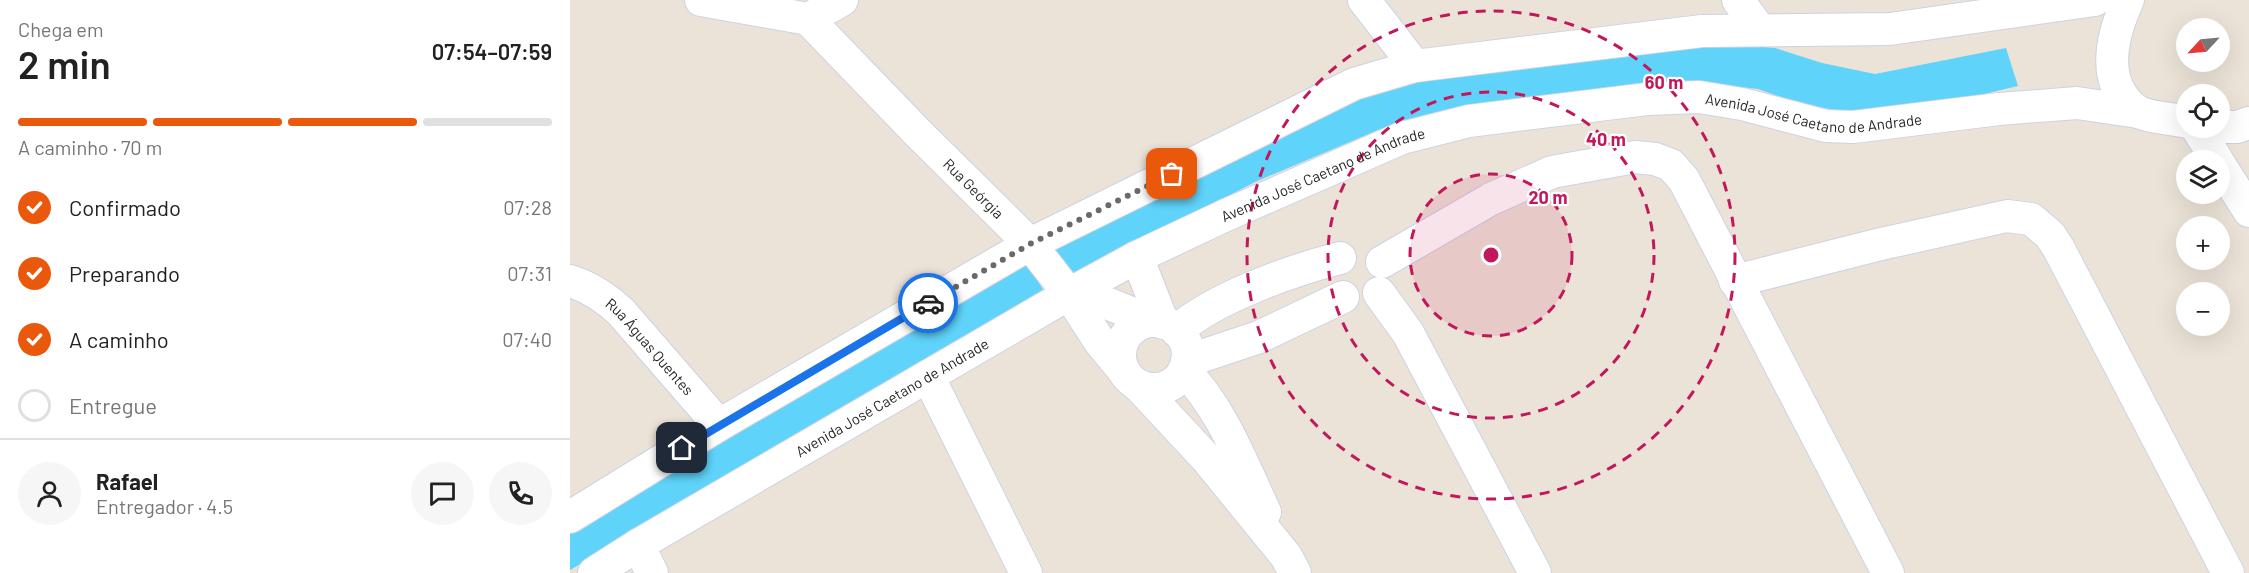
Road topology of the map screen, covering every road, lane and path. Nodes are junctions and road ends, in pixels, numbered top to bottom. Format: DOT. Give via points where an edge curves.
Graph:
graph roads {
  1 [pos="701,0"];
  2 [pos="842,0"];
  3 [pos="1364,0"];
  4 [pos="1738,0"];
  5 [pos="2128,0"];
  6 [pos="2085,1"];
  7 [pos="808,19"];
  8 [pos="1759,29"];
  9 [pos="1414,66"];
  10 [pos="2138,112"];
  11 [pos="2176,120"];
  12 [pos="2249,123"];
  13 [pos="2230,127"];
  14 [pos="2230,181"];
  15 [pos="2249,211"];
  16 [pos="1030,244"];
  17 [pos="1137,257"];
  18 [pos="1340,258"];
  19 [pos="1382,262"];
  20 [pos="570,281"];
  21 [pos="1735,281"];
  22 [pos="1379,293"];
  23 [pos="1069,294"];
  24 [pos="1343,297"];
  25 [pos="1164,325"];
  26 [pos="1186,365"];
  27 [pos="928,376"];
  28 [pos="1131,379"];
  29 [pos="720,425"];
  30 [pos="570,517"];
  31 [pos="638,545"];
  32 [pos="1290,565"];
  33 [pos="594,573"];
  34 [pos="652,573"];
  35 [pos="1026,573"];
  36 [pos="1535,573"];
  37 [pos="1888,573"];
  38 [pos="2228,573"];
  1 -- 7 [label="street"];
  2 -- 7 [label="street"];
  3 -- 9 [label="street"];
  4 -- 8 [label="street"];
  5 -- 10 [label="street" via="2112,48 2112,70 2122,96"];
  6 -- 8 [label="street" via="1890,28"];
  7 -- 16 [label="street, Rua Geórgia"];
  8 -- 9 [label="street" via="1702,31"];
  9 -- 16 [label="street" via="1354,84"];
  10 -- 11 [label="street, Avenida José Caetano de Andrade"];
  10 -- 17 [label="street, Avenida José Caetano de Andrade" via="2077,103 1853,127 1827,126 1699,97 1647,99 1469,121 1402,138"];
  12 -- 13 [label="street"];
  14 -- 15 [label="street"];
  16 -- 23 [label="street, Rua Geórgia"];
  16 -- 29 [label="street"];
  17 -- 23 [label="street, Avenida José Caetano de Andrade"];
  17 -- 25 [label="street"];
  18 -- 19 [label="street" via="1357,249"];
  18 -- 24 [label="street" via="1333,274 1337,291"];
  18 -- 25 [label="street" via="1296,271 1192,317"];
  19 -- 21 [label="street" via="1491,200 1552,172 1635,157 1671,165 1684,180"];
  19 -- 22 [label="street" via="1386,278"];
  20 -- 29 [label="street, Rua Águas Quentes" via="606,298 621,312"];
  21 -- 37 [label="street"];
  21 -- 38 [label="street" via="2007,216 2031,219 2050,234 2059,249"];
  22 -- 24 [label="street" via="1362,302"];
  22 -- 36 [label="street" via="1408,333"];
  23 -- 25 [label="street"];
  23 -- 27 [label="street, Avenida José Caetano de Andrade"];
  23 -- 28 [label="street, Rua Geórgia" via="1100,342"];
  24 -- 26 [label="street"];
  25 -- 26 [label="street" via="1186,344"];
  25 -- 28 [label="street" via="1141,324 1124,339 1120,360"];
  26 -- 28 [label="street" via="1179,379 1160,389 1149,389"];
  26 -- 32 [label="street" via="1234,445"];
  27 -- 31 [label="street, Avenida José Caetano de Andrade"];
  27 -- 35 [label="street"];
  28 -- 32 [label="street, Rua Geórgia" via="1206,458"];
  29 -- 30 [label="street"];
  31 -- 33 [label="street, Avenida José Caetano de Andrade"];
  31 -- 34 [label="street"];
}
